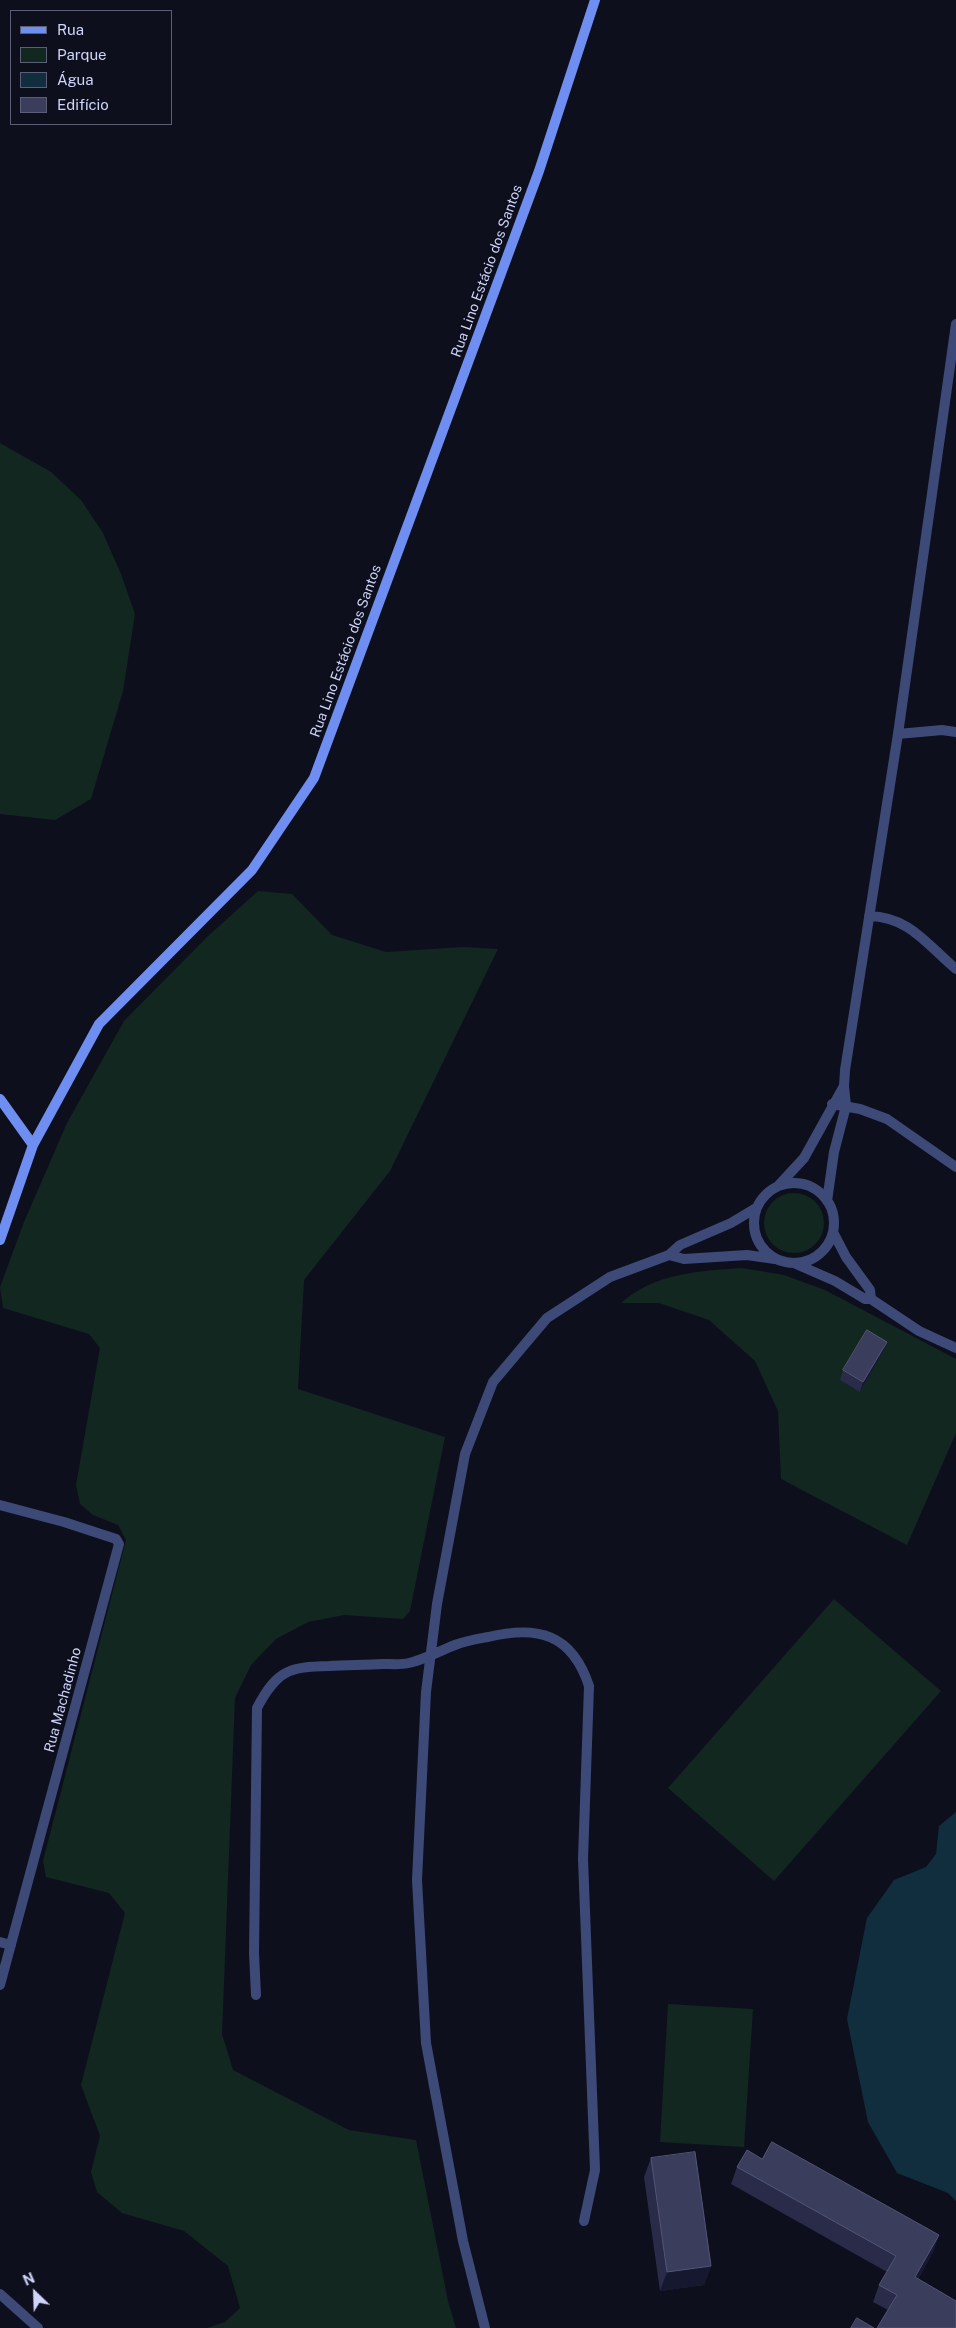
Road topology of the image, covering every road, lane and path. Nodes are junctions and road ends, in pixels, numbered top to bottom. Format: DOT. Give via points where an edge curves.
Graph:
graph roads {
  1 [pos="595,0"];
  2 [pos="956,324"];
  3 [pos="956,732"];
  4 [pos="898,734"];
  5 [pos="869,916"];
  6 [pos="956,969"];
  7 [pos="844,1086"];
  8 [pos="0,1099"];
  9 [pos="832,1104"];
  10 [pos="846,1106"];
  11 [pos="33,1145"];
  12 [pos="956,1167"];
  13 [pos="778,1187"];
  14 [pos="827,1200"];
  15 [pos="756,1208"];
  16 [pos="833,1232"];
  17 [pos="0,1240"];
  18 [pos="669,1255"];
  19 [pos="776,1259"];
  20 [pos="795,1263"];
  21 [pos="872,1299"];
  22 [pos="956,1348"];
  23 [pos="0,1505"];
  24 [pos="430,1657"];
  25 [pos="0,1942"];
  26 [pos="11,1945"];
  27 [pos="0,1985"];
  28 [pos="256,1994"];
  29 [pos="584,2221"];
  30 [pos="0,2294"];
  31 [pos="38,2328"];
  32 [pos="485,2328"];
  1 -- 11 [label="main road, Rua Lino Estácio dos Santos" via="539,171 314,778 252,870 99,1024"];
  2 -- 4 [label="street"];
  3 -- 4 [label="street"];
  4 -- 5 [label="street"];
  5 -- 6 [label="street" via="887,916 911,928"];
  5 -- 7 [label="street"];
  7 -- 9 [label="street"];
  7 -- 10 [label="street"];
  8 -- 11 [label="main road"];
  9 -- 10 [label="street"];
  9 -- 13 [label="street" via="804,1158"];
  10 -- 12 [label="street" via="887,1119"];
  10 -- 14 [label="street" via="834,1152"];
  11 -- 17 [label="main road, Rua Lino Estácio dos Santos"];
  13 -- 14 [label="street" via="800,1184 820,1192"];
  13 -- 15 [label="street" via="768,1192"];
  14 -- 16 [label="street" via="834,1221"];
  15 -- 18 [label="street" via="731,1223 680,1245"];
  15 -- 19 [label="street" via="756,1238"];
  16 -- 20 [label="street" via="830,1242 820,1254 806,1262"];
  16 -- 21 [label="street" via="870,1290"];
  18 -- 19 [label="street" via="684,1259 746,1255"];
  18 -- 24 [label="street" via="610,1278 547,1318 493,1382 466,1454"];
  19 -- 20 [label="street"];
  20 -- 21 [label="street" via="836,1281 865,1299"];
  21 -- 22 [label="street" via="919,1331"];
  23 -- 26 [label="street, Rua Machadinho" via="116,1539 118,1544"];
  24 -- 28 [label="street" via="407,1664 299,1667 281,1676 266,1690 258,1708"];
  24 -- 29 [label="street" via="455,1644 513,1631 534,1631 553,1638 570,1650 583,1666 589,1686 583,1859 595,2170"];
  24 -- 32 [label="street" via="417,1880 426,2043 463,2242"];
  25 -- 26 [label="street"];
  26 -- 27 [label="street, Rua Machadinho"];
  30 -- 31 [label="street"];
}
